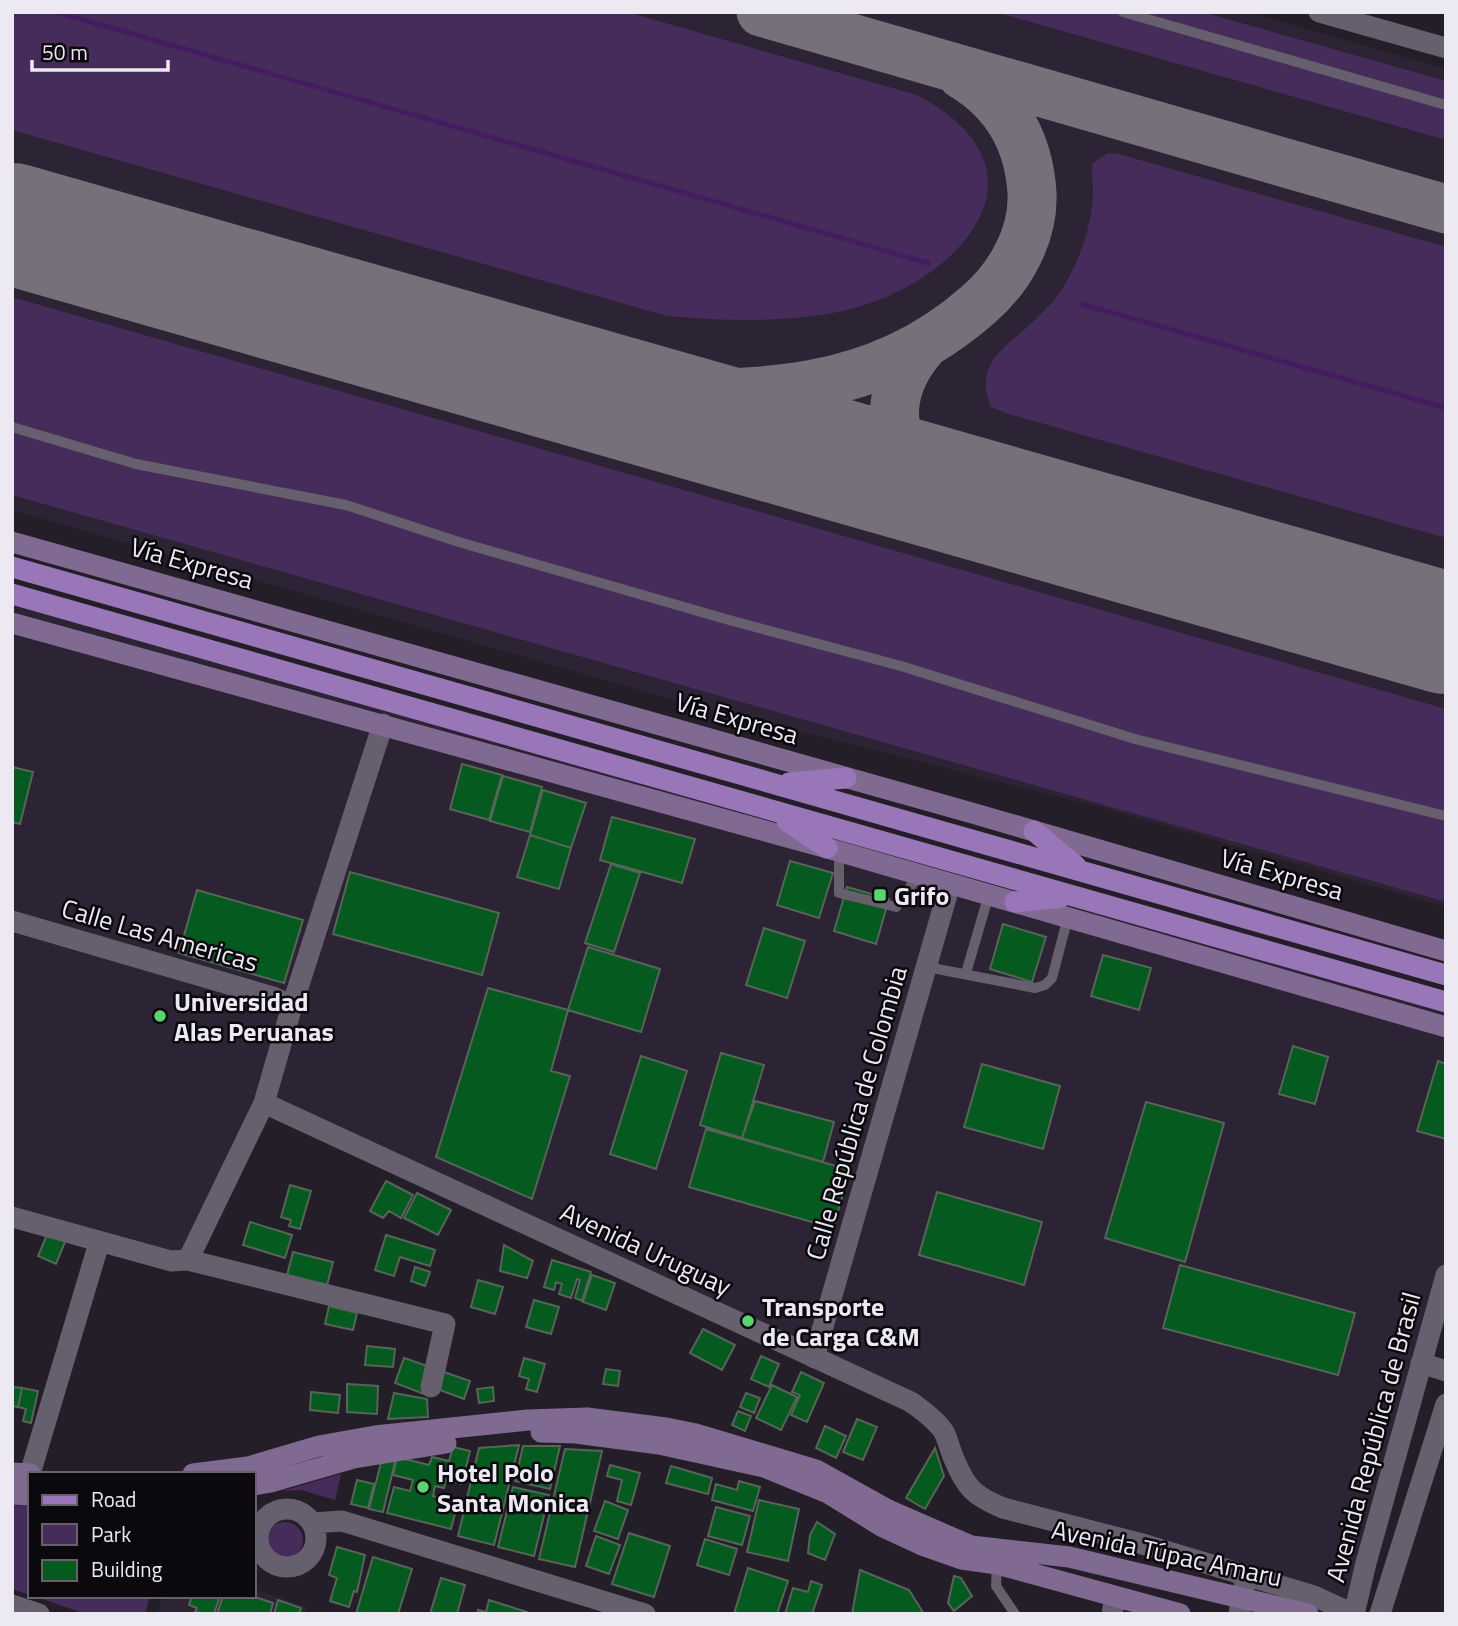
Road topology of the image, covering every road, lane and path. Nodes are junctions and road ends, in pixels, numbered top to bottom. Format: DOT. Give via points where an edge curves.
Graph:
graph roads {
  1 [pos="1123,12"];
  2 [pos="1319,12"];
  3 [pos="1374,20"];
  4 [pos="1446,48"];
  5 [pos="1446,105"];
  6 [pos="12,427"];
  7 [pos="12,542"];
  8 [pos="12,567"];
  9 [pos="12,594"];
  10 [pos="12,623"];
  11 [pos="383,724"];
  12 [pos="846,778"];
  13 [pos="775,784"];
  14 [pos="771,810"];
  15 [pos="1446,816"];
  16 [pos="1034,831"];
  17 [pos="833,850"];
  18 [pos="1083,872"];
  19 [pos="919,875"];
  20 [pos="950,884"];
  21 [pos="989,894"];
  22 [pos="1075,896"];
  23 [pos="1015,902"];
  24 [pos="1068,917"];
  25 [pos="12,921"];
  26 [pos="1446,951"];
  27 [pos="927,967"];
  28 [pos="966,973"];
  29 [pos="1446,975"];
  30 [pos="1446,1002"];
  31 [pos="292,1006"];
  32 [pos="1446,1027"];
  33 [pos="264,1103"];
  34 [pos="12,1217"];
  35 [pos="99,1243"];
  36 [pos="188,1260"];
  37 [pos="1446,1275"];
  38 [pos="814,1358"];
  39 [pos="1421,1363"];
  40 [pos="1446,1371"];
  41 [pos="431,1387"];
  42 [pos="1446,1404"];
  43 [pos="31,1472"];
  44 [pos="209,1472"];
  45 [pos="256,1485"];
  46 [pos="312,1522"];
  47 [pos="997,1564"];
  48 [pos="1246,1576"];
  49 [pos="1170,1588"];
  50 [pos="12,1605"];
  51 [pos="1114,1605"];
  52 [pos="1380,1612"];
  53 [pos="38,1614"];
  54 [pos="645,1614"];
  55 [pos="1015,1614"];
  56 [pos="1181,1614"];
  57 [pos="1239,1614"];
  58 [pos="1251,1614"];
  59 [pos="1308,1614"];
  60 [pos="1354,1614"];
  1 -- 5 [label="lane"];
  2 -- 3 [label="street"];
  3 -- 4 [label="street"];
  6 -- 15 [label="lane" via="136,464 346,505 1135,739"];
  7 -- 12 [label="main road, Vía Expresa"];
  8 -- 13 [label="main road, Vía Expresa"];
  9 -- 14 [label="main road"];
  10 -- 11 [label="main road"];
  11 -- 17 [label="main road"];
  11 -- 31 [label="street"];
  12 -- 13 [label="main road"];
  12 -- 16 [label="main road, Vía Expresa"];
  13 -- 18 [label="main road, Vía Expresa"];
  14 -- 17 [label="main road"];
  14 -- 22 [label="main road"];
  16 -- 18 [label="main road"];
  16 -- 26 [label="main road, Vía Expresa"];
  17 -- 19 [label="main road"];
  17 -- 19 [label="lane" via="839,892 896,907"];
  18 -- 29 [label="main road, Vía Expresa"];
  19 -- 20 [label="main road"];
  20 -- 21 [label="main road"];
  20 -- 27 [label="street, Calle República de Colombia"];
  21 -- 23 [label="main road"];
  21 -- 28 [label="lane"];
  22 -- 23 [label="main road"];
  22 -- 30 [label="main road"];
  23 -- 24 [label="main road"];
  24 -- 28 [label="lane" via="1052,978 1045,985 1035,988"];
  24 -- 32 [label="main road"];
  25 -- 31 [label="street, Calle Las Americas"];
  27 -- 28 [label="lane"];
  27 -- 38 [label="street, Calle República de Colombia"];
  31 -- 33 [label="street"];
  33 -- 36 [label="street"];
  33 -- 38 [label="street, Avenida Uruguay"];
  34 -- 35 [label="street"];
  35 -- 36 [label="street" via="171,1261"];
  35 -- 43 [label="street"];
  36 -- 41 [label="street" via="445,1324"];
  37 -- 39 [label="street, Avenida República de Brasil"];
  38 -- 48 [label="street, Avenida Uruguay" via="911,1402 931,1417 944,1433 968,1486 981,1499"];
  39 -- 40 [label="street"];
  39 -- 60 [label="street, Avenida República de Brasil"];
  42 -- 52 [label="street, Avenida República de Brasil"];
  44 -- 49 [label="main road, Avenida Túpac Amaru" via="375,1436 587,1418 686,1432 816,1469 888,1510 971,1546 1069,1557"];
  45 -- 47 [label="main road" via="354,1458 422,1446 543,1432 576,1433 659,1444 764,1467 828,1493 922,1545 962,1559"];
  46 -- 54 [label="street" via="342,1521"];
  47 -- 49 [label="main road, Avenida Túpac Amaru" via="1047,1566"];
  47 -- 51 [label="main road"];
  47 -- 55 [label="lane" via="996,1586"];
  48 -- 57 [label="street"];
  48 -- 60 [label="street" via="1314,1596"];
  49 -- 58 [label="main road"];
  49 -- 59 [label="main road, Avenida Túpac Amaru"];
  50 -- 53 [label="street"];
  51 -- 56 [label="main road"];
}
